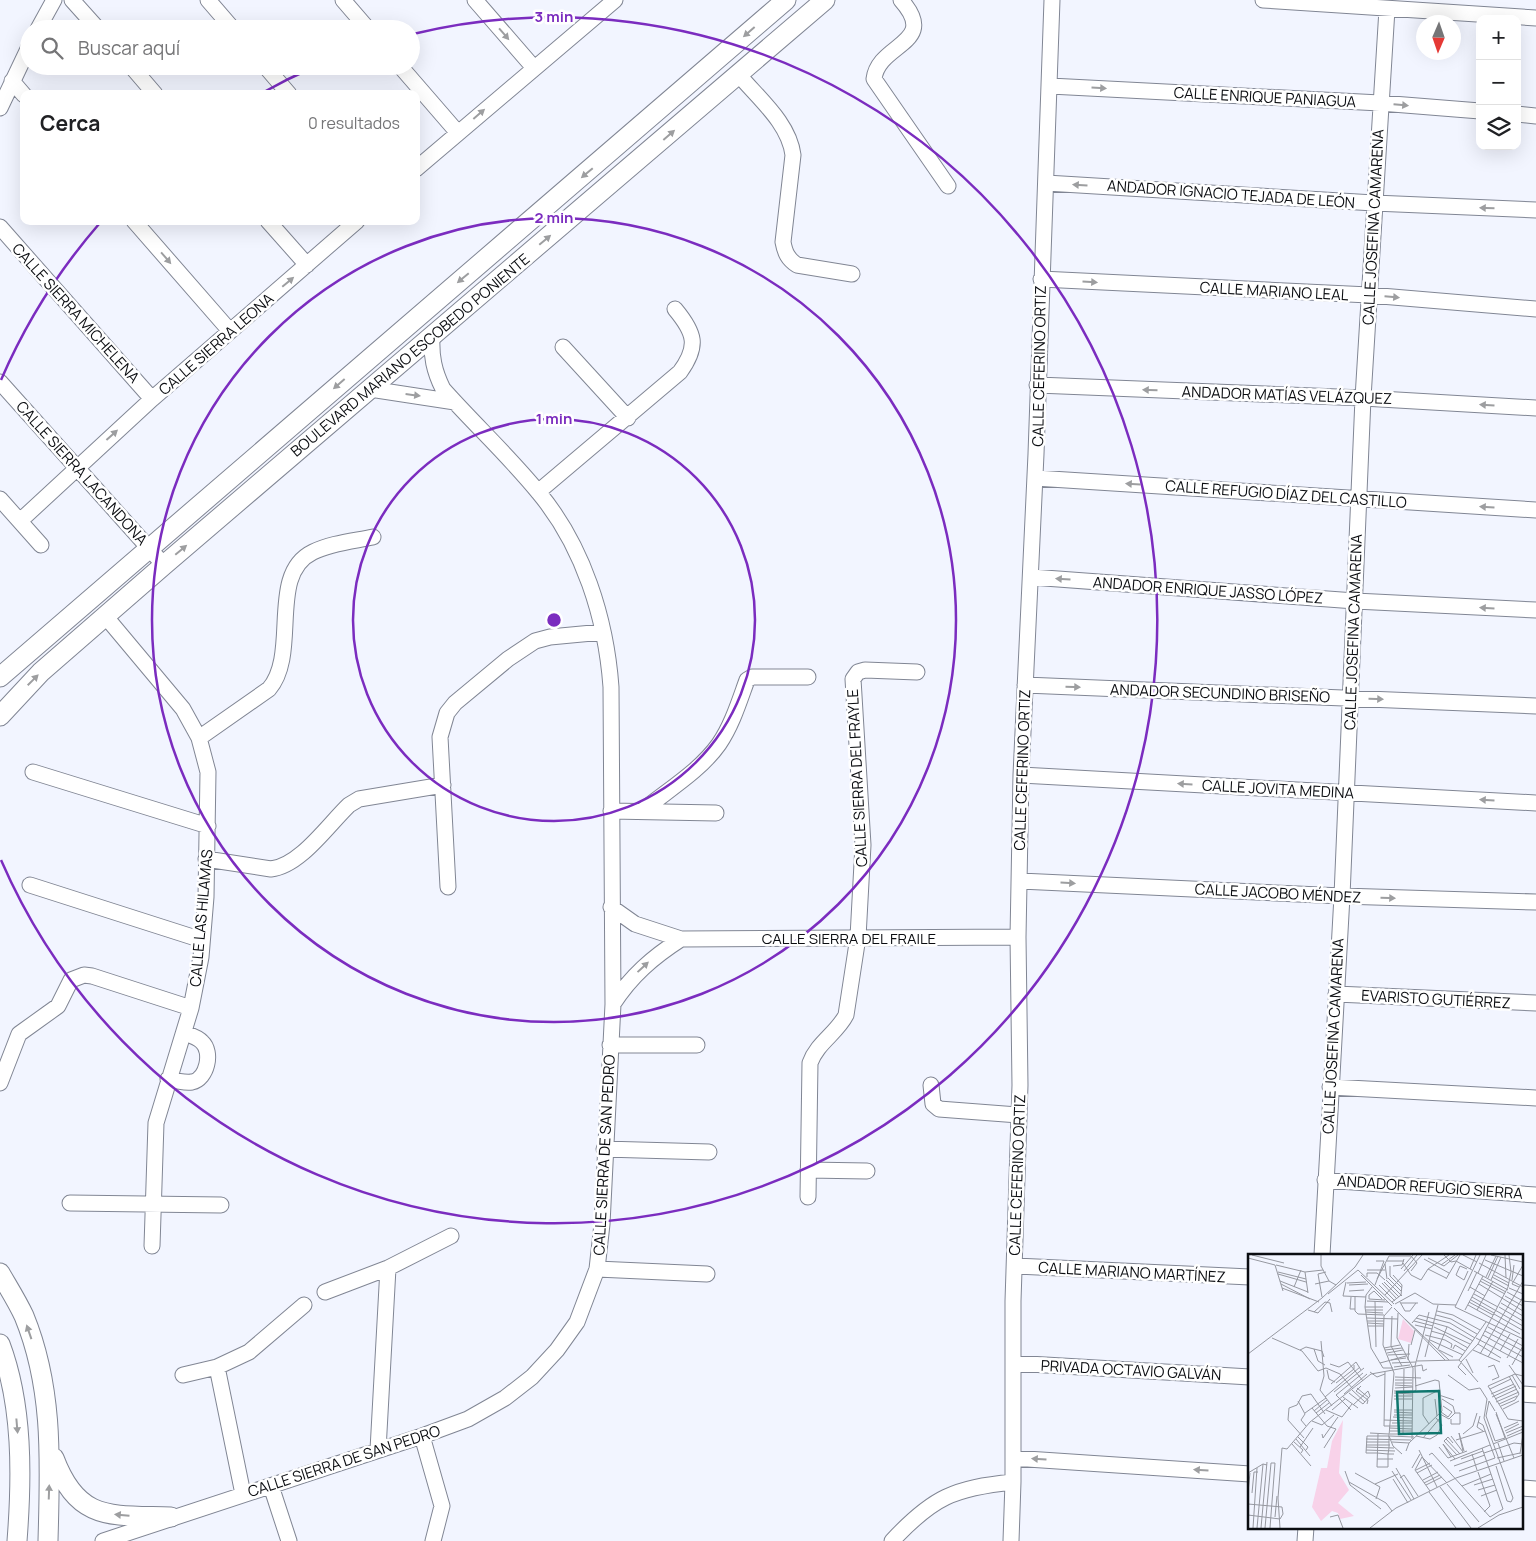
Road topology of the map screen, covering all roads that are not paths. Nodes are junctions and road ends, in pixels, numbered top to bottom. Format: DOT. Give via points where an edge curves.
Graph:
graph roads {
  1 [pos="54,0"];
  2 [pos="72,0"];
  3 [pos="208,0"];
  4 [pos="343,0"];
  5 [pos="475,0"];
  6 [pos="786,0"];
  7 [pos="825,0"];
  8 [pos="901,0"];
  9 [pos="1052,0"];
  10 [pos="1263,0"];
  11 [pos="611,2"];
  12 [pos="1463,6"];
  13 [pos="1387,9"];
  14 [pos="1536,18"];
  15 [pos="43,20"];
  16 [pos="90,20"];
  17 [pos="225,20"];
  18 [pos="360,20"];
  19 [pos="20,65"];
  20 [pos="534,68"];
  21 [pos="139,75"];
  22 [pos="273,75"];
  23 [pos="408,75"];
  24 [pos="739,75"];
  25 [pos="12,81"];
  26 [pos="1050,86"];
  27 [pos="20,90"];
  28 [pos="152,90"];
  29 [pos="286,90"];
  30 [pos="1380,103"];
  31 [pos="0,108"];
  32 [pos="1476,111"];
  33 [pos="1521,114"];
  34 [pos="1536,116"];
  35 [pos="458,133"];
  36 [pos="612,152"];
  37 [pos="420,166"];
  38 [pos="628,170"];
  39 [pos="1046,183"];
  40 [pos="948,186"];
  41 [pos="1374,203"];
  42 [pos="1536,210"];
  43 [pos="137,225"];
  44 [pos="272,225"];
  45 [pos="352,225"];
  46 [pos="0,227"];
  47 [pos="307,265"];
  48 [pos="852,274"];
  49 [pos="1041,279"];
  50 [pos="1369,295"];
  51 [pos="675,309"];
  52 [pos="1536,309"];
  53 [pos="230,331"];
  54 [pos="432,336"];
  55 [pos="563,347"];
  56 [pos="0,382"];
  57 [pos="1037,385"];
  58 [pos="370,389"];
  59 [pos="1363,398"];
  60 [pos="152,399"];
  61 [pos="455,402"];
  62 [pos="1536,408"];
  63 [pos="628,418"];
  64 [pos="76,467"];
  65 [pos="1035,478"];
  66 [pos="538,492"];
  67 [pos="0,498"];
  68 [pos="1359,499"];
  69 [pos="1536,510"];
  70 [pos="20,521"];
  71 [pos="373,537"];
  72 [pos="41,545"];
  73 [pos="149,548"];
  74 [pos="164,565"];
  75 [pos="1031,577"];
  76 [pos="1355,602"];
  77 [pos="1536,610"];
  78 [pos="106,617"];
  79 [pos="603,632"];
  80 [pos="2,670"];
  81 [pos="917,672"];
  82 [pos="808,677"];
  83 [pos="1025,685"];
  84 [pos="1351,698"];
  85 [pos="1536,706"];
  86 [pos="0,716"];
  87 [pos="199,738"];
  88 [pos="33,772"];
  89 [pos="1021,775"];
  90 [pos="442,785"];
  91 [pos="1346,793"];
  92 [pos="1536,803"];
  93 [pos="611,811"];
  94 [pos="642,811"];
  95 [pos="716,813"];
  96 [pos="208,826"];
  97 [pos="206,859"];
  98 [pos="1020,881"];
  99 [pos="30,885"];
  100 [pos="448,887"];
  101 [pos="1342,896"];
  102 [pos="1536,902"];
  103 [pos="611,907"];
  104 [pos="1018,937"];
  105 [pos="858,938"];
  106 [pos="681,939"];
  107 [pos="202,940"];
  108 [pos="1336,994"];
  109 [pos="1536,1003"];
  110 [pos="613,1004"];
  111 [pos="191,1008"];
  112 [pos="184,1033"];
  113 [pos="610,1045"];
  114 [pos="697,1045"];
  115 [pos="168,1079"];
  116 [pos="0,1083"];
  117 [pos="931,1085"];
  118 [pos="1330,1087"];
  119 [pos="1536,1098"];
  120 [pos="1019,1115"];
  121 [pos="604,1149"];
  122 [pos="709,1152"];
  123 [pos="808,1170"];
  124 [pos="867,1171"];
  125 [pos="1325,1180"];
  126 [pos="1536,1195"];
  127 [pos="808,1197"];
  128 [pos="70,1203"];
  129 [pos="153,1204"];
  130 [pos="222,1204"];
  131 [pos="451,1236"];
  132 [pos="152,1246"];
  133 [pos="1322,1254"];
  134 [pos="1015,1266"];
  135 [pos="388,1268"];
  136 [pos="597,1269"];
  137 [pos="0,1272"];
  138 [pos="707,1274"];
  139 [pos="1248,1277"];
  140 [pos="325,1292"];
  141 [pos="304,1305"];
  142 [pos="0,1344"];
  143 [pos="1013,1363"];
  144 [pos="217,1367"];
  145 [pos="183,1375"];
  146 [pos="1248,1377"];
  147 [pos="6,1392"];
  148 [pos="422,1436"];
  149 [pos="50,1449"];
  150 [pos="378,1450"];
  151 [pos="1014,1458"];
  152 [pos="1248,1474"];
  153 [pos="1013,1482"];
  154 [pos="271,1486"];
  155 [pos="244,1494"];
  156 [pos="171,1517"];
  157 [pos="1306,1528"];
  158 [pos="110,1540"];
  159 [pos="17,1541"];
  160 [pos="48,1541"];
  161 [pos="289,1541"];
  162 [pos="433,1541"];
  163 [pos="892,1541"];
  164 [pos="1011,1541"];
  165 [pos="1305,1541"];
  1 -- 15 [label="street"];
  2 -- 16 [label="street"];
  3 -- 17 [label="street"];
  4 -- 18 [label="street"];
  5 -- 20 [label="street, one-way"];
  6 -- 36 [label="street, BOULEVARD MARIANO ESCOBEDO PONIENTE, one-way"];
  7 -- 24 [label="street, BOULEVARD MARIANO ESCOBEDO PONIENTE"];
  8 -- 40 [label="street" via="912,12 915,21 913,31 880,64 874,79"];
  9 -- 26 [label="street, CALLE CEFERINO ORTIZ"];
  10 -- 13 [label="street"];
  11 -- 20 [label="street"];
  12 -- 13 [label="street"];
  12 -- 14 [label="street"];
  13 -- 30 [label="street, CALLE JOSEFINA CAMARENA"];
  19 -- 25 [label="street"];
  35 -- 20 [label="street, one-way"];
  21 -- 28 [label="street"];
  22 -- 29 [label="street"];
  23 -- 35 [label="street"];
  38 -- 24 [label="street, BOULEVARD MARIANO ESCOBEDO PONIENTE, one-way"];
  24 -- 48 [label="street" via="784,128 791,142 793,155 784,252 798,265"];
  25 -- 27 [label="street"];
  25 -- 31 [label="street"];
  26 -- 30 [label="street, CALLE ENRIQUE PANIAGUA, one-way"];
  26 -- 39 [label="street, CALLE CEFERINO ORTIZ"];
  30 -- 32 [label="street, CALLE ENRIQUE PANIAGUA, one-way"];
  30 -- 41 [label="street, CALLE JOSEFINA CAMARENA"];
  33 -- 34 [label="street"];
  35 -- 37 [label="street"];
  36 -- 38 [label="street"];
  36 -- 73 [label="street, BOULEVARD MARIANO ESCOBEDO PONIENTE, one-way"];
  54 -- 38 [label="street, BOULEVARD MARIANO ESCOBEDO PONIENTE, one-way"];
  41 -- 39 [label="street, ANDADOR IGNACIO TEJADA DE LEÓN, one-way"];
  39 -- 49 [label="street, CALLE CEFERINO ORTIZ"];
  42 -- 41 [label="street, ANDADOR IGNACIO TEJADA DE LEÓN, one-way"];
  41 -- 50 [label="street, CALLE JOSEFINA CAMARENA"];
  43 -- 53 [label="street, one-way"];
  44 -- 47 [label="street"];
  45 -- 47 [label="street, CALLE SIERRA LEONA"];
  46 -- 60 [label="street, CALLE SIERRA MICHELENA"];
  53 -- 47 [label="street, CALLE SIERRA LEONA, one-way"];
  49 -- 50 [label="street, CALLE MARIANO LEAL, one-way"];
  49 -- 57 [label="street, CALLE CEFERINO ORTIZ"];
  50 -- 52 [label="street, CALLE MARIANO LEAL, one-way"];
  50 -- 59 [label="street, CALLE JOSEFINA CAMARENA"];
  51 -- 63 [label="street" via="691,332 688,361"];
  53 -- 60 [label="street, CALLE SIERRA LEONA"];
  54 -- 58 [label="street, BOULEVARD MARIANO ESCOBEDO PONIENTE"];
  54 -- 61 [label="street, CALLE SIERRA DE SAN PEDRO" via="435,372 443,389"];
  55 -- 63 [label="street"];
  56 -- 64 [label="street, CALLE SIERRA LACANDONA"];
  59 -- 57 [label="street, ANDADOR MATÍAS VELÁZQUEZ, one-way"];
  57 -- 65 [label="street, CALLE CEFERINO ORTIZ"];
  58 -- 61 [label="street, one-way"];
  74 -- 58 [label="street, BOULEVARD MARIANO ESCOBEDO PONIENTE, one-way"];
  62 -- 59 [label="street, ANDADOR MATÍAS VELÁZQUEZ, one-way"];
  59 -- 68 [label="street, CALLE JOSEFINA CAMARENA"];
  64 -- 60 [label="street, CALLE SIERRA LEONA, one-way"];
  61 -- 66 [label="street, CALLE SIERRA DE SAN PEDRO"];
  63 -- 66 [label="street"];
  64 -- 70 [label="street, CALLE SIERRA LEONA"];
  64 -- 73 [label="street, CALLE SIERRA LACANDONA"];
  68 -- 65 [label="street, CALLE REFUGIO DÍAZ DEL CASTILLO, one-way"];
  65 -- 75 [label="street, CALLE CEFERINO ORTIZ"];
  66 -- 79 [label="street, CALLE SIERRA DE SAN PEDRO" via="576,552"];
  67 -- 70 [label="street"];
  69 -- 68 [label="street, CALLE REFUGIO DÍAZ DEL CASTILLO, one-way"];
  68 -- 76 [label="street, CALLE JOSEFINA CAMARENA"];
  70 -- 72 [label="street"];
  71 -- 87 [label="street" via="313,552 302,559 289,584 282,658 276,681"];
  73 -- 74 [label="street, CALLE SIERRA LACANDONA"];
  73 -- 80 [label="street, BOULEVARD MARIANO ESCOBEDO PONIENTE"];
  74 -- 78 [label="street, BOULEVARD MARIANO ESCOBEDO PONIENTE"];
  76 -- 75 [label="street, ANDADOR ENRIQUE JASSO LÓPEZ, one-way"];
  75 -- 83 [label="street, CALLE CEFERINO ORTIZ"];
  77 -- 76 [label="street, ANDADOR ENRIQUE JASSO LÓPEZ, one-way"];
  76 -- 84 [label="street, CALLE JOSEFINA CAMARENA"];
  86 -- 78 [label="street, BOULEVARD MARIANO ESCOBEDO PONIENTE, one-way" via="42,672"];
  78 -- 87 [label="street, CALLE LAS HILAMAS" via="183,710"];
  79 -- 90 [label="street" via="535,641 455,703 447,713 440,737"];
  79 -- 93 [label="street, CALLE SIERRA DE SAN PEDRO" via="611,687"];
  81 -- 105 [label="street, CALLE SIERRA DEL FRAYLE" via="865,670 858,672 853,679 864,845"];
  82 -- 94 [label="street" via="752,677 747,680 718,745 707,758"];
  83 -- 84 [label="street, ANDADOR SECUNDINO BRISEÑO, one-way"];
  83 -- 89 [label="street, CALLE CEFERINO ORTIZ"];
  84 -- 85 [label="street, ANDADOR SECUNDINO BRISEÑO, one-way"];
  84 -- 91 [label="street, CALLE JOSEFINA CAMARENA"];
  87 -- 96 [label="street, CALLE LAS HILAMAS" via="208,772"];
  88 -- 96 [label="street"];
  91 -- 89 [label="street, CALLE JOVITA MEDINA, one-way"];
  89 -- 98 [label="street, CALLE CEFERINO ORTIZ"];
  90 -- 97 [label="street" via="359,799 294,861 280,868"];
  90 -- 100 [label="street"];
  92 -- 91 [label="street, CALLE JOVITA MEDINA, one-way"];
  91 -- 101 [label="street, CALLE JOSEFINA CAMARENA"];
  93 -- 94 [label="street"];
  93 -- 103 [label="street, CALLE SIERRA DE SAN PEDRO"];
  94 -- 95 [label="street"];
  96 -- 97 [label="street, CALLE LAS HILAMAS"];
  97 -- 107 [label="street, CALLE LAS HILAMAS"];
  98 -- 101 [label="street, CALLE JACOBO MÉNDEZ, one-way"];
  98 -- 104 [label="street, CALLE CEFERINO ORTIZ"];
  99 -- 107 [label="street"];
  101 -- 102 [label="street, CALLE JACOBO MÉNDEZ, one-way"];
  101 -- 108 [label="street, CALLE JOSEFINA CAMARENA"];
  103 -- 106 [label="street, CALLE SIERRA DEL FRAILE" via="635,924"];
  103 -- 110 [label="street, CALLE SIERRA DE SAN PEDRO"];
  104 -- 105 [label="street, CALLE SIERRA DEL FRAILE"];
  104 -- 120 [label="street, CALLE CEFERINO ORTIZ"];
  105 -- 106 [label="street, CALLE SIERRA DEL FRAILE"];
  105 -- 123 [label="street, CALLE SIERRA DEL FRAYLE" via="846,1015 818,1046 810,1063"];
  110 -- 106 [label="street, one-way" via="642,967"];
  107 -- 111 [label="street, CALLE LAS HILAMAS"];
  108 -- 109 [label="street, EVARISTO GUTIÉRREZ"];
  108 -- 118 [label="street, CALLE JOSEFINA CAMARENA"];
  110 -- 113 [label="street, CALLE SIERRA DE SAN PEDRO"];
  111 -- 112 [label="street, CALLE LAS HILAMAS"];
  111 -- 116 [label="street" via="92,976 77,976 71,980 58,1006 19,1034"];
  112 -- 115 [label="street, CALLE LAS HILAMAS"];
  112 -- 115 [label="street" via="202,1040 206,1046 205,1070 194,1082"];
  113 -- 114 [label="street"];
  113 -- 121 [label="street, CALLE SIERRA DE SAN PEDRO"];
  115 -- 129 [label="street, CALLE LAS HILAMAS" via="156,1123"];
  117 -- 120 [label="street" via="933,1104 939,1109"];
  118 -- 119 [label="street"];
  118 -- 125 [label="street, CALLE JOSEFINA CAMARENA"];
  120 -- 134 [label="street, CALLE CEFERINO ORTIZ"];
  121 -- 122 [label="street"];
  121 -- 136 [label="street, CALLE SIERRA DE SAN PEDRO"];
  123 -- 124 [label="street"];
  123 -- 127 [label="street, CALLE SIERRA DEL FRAYLE"];
  125 -- 126 [label="street, ANDADOR REFUGIO SIERRA"];
  125 -- 133 [label="street, CALLE JOSEFINA CAMARENA"];
  128 -- 129 [label="street"];
  129 -- 130 [label="street"];
  129 -- 132 [label="street, CALLE LAS HILAMAS"];
  131 -- 135 [label="street"];
  134 -- 139 [label="street, CALLE MARIANO MARTÍNEZ"];
  134 -- 143 [label="street, CALLE CEFERINO ORTIZ"];
  135 -- 140 [label="street"];
  135 -- 150 [label="street"];
  136 -- 138 [label="street"];
  136 -- 148 [label="street, CALLE SIERRA DE SAN PEDRO" via="577,1322 532,1377 505,1398 468,1419"];
  149 -- 137 [label="street, one-way" via="46,1400 34,1347 24,1315"];
  141 -- 144 [label="street" via="249,1352"];
  142 -- 147 [label="street"];
  143 -- 146 [label="street, PRIVADA OCTAVIO GALVÁN"];
  143 -- 151 [label="street, CALLE CEFERINO ORTIZ"];
  144 -- 145 [label="street"];
  144 -- 155 [label="street"];
  147 -- 159 [label="street, one-way" via="20,1465"];
  148 -- 150 [label="street, CALLE SIERRA DE SAN PEDRO"];
  148 -- 162 [label="street" via="442,1506"];
  156 -- 149 [label="street, one-way" via="118,1515 86,1506 73,1496 62,1480"];
  160 -- 149 [label="street, one-way"];
  150 -- 154 [label="street, CALLE SIERRA DE SAN PEDRO"];
  152 -- 151 [label="street, one-way"];
  151 -- 153 [label="street, CALLE CEFERINO ORTIZ"];
  153 -- 163 [label="street" via="955,1491 932,1503"];
  153 -- 164 [label="street, CALLE CEFERINO ORTIZ"];
  154 -- 155 [label="street, CALLE SIERRA DE SAN PEDRO"];
  154 -- 161 [label="street"];
  155 -- 156 [label="street, CALLE SIERRA DE SAN PEDRO"];
  156 -- 158 [label="street, CALLE SIERRA DE SAN PEDRO"];
  157 -- 165 [label="street"];
}
